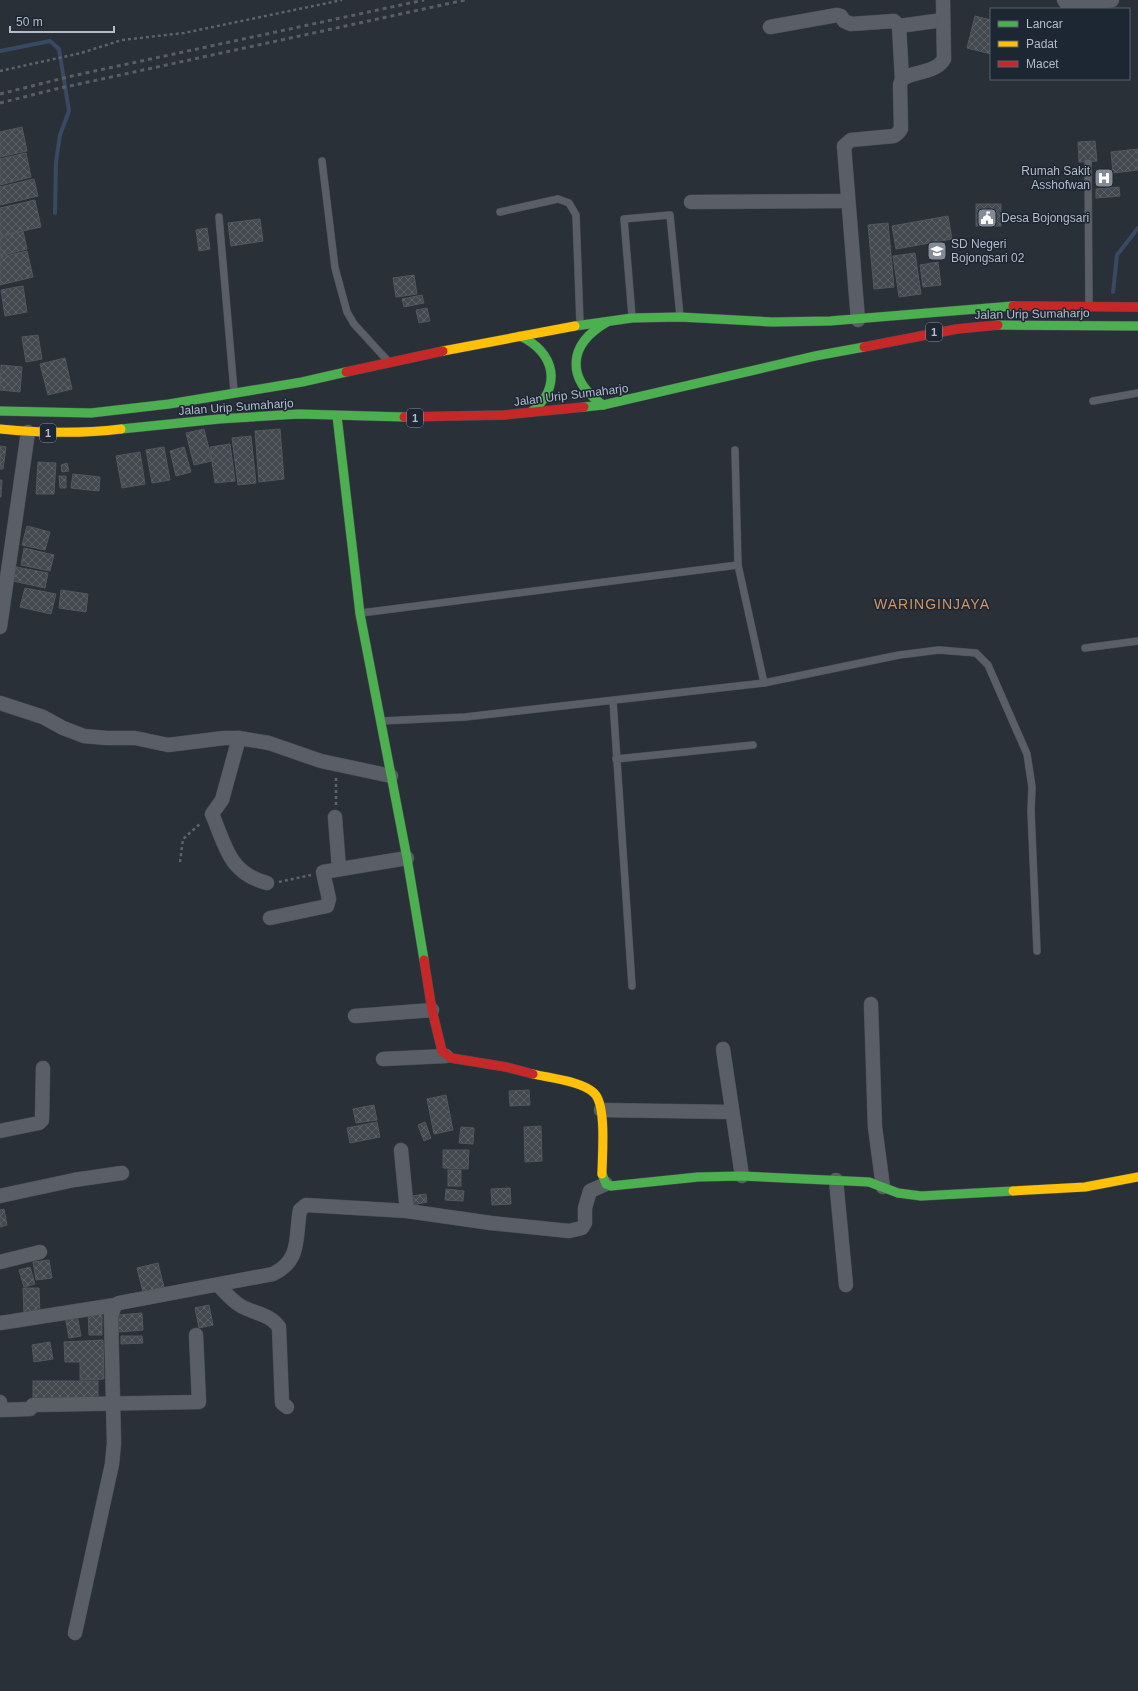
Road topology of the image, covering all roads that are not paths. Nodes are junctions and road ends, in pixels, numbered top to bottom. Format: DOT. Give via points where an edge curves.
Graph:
graph roads {
  1 [pos="943,0"];
  2 [pos="1064,0"];
  3 [pos="1112,0"];
  4 [pos="944,20"];
  5 [pos="899,26"];
  6 [pos="770,27"];
  7 [pos="902,79"];
  8 [pos="322,161"];
  9 [pos="1088,163"];
  10 [pos="848,201"];
  11 [pos="691,202"];
  12 [pos="500,212"];
  13 [pos="219,217"];
  14 [pos="1090,306"];
  15 [pos="1138,307"];
  16 [pos="680,317"];
  17 [pos="632,318"];
  18 [pos="858,320"];
  19 [pos="608,321"];
  20 [pos="580,325"];
  21 [pos="1138,326"];
  22 [pos="520,336"];
  23 [pos="390,363"];
  24 [pos="235,393"];
  25 [pos="1138,394"];
  26 [pos="1093,401"];
  27 [pos="603,405"];
  28 [pos="0,412"];
  29 [pos="531,412"];
  30 [pos="337,416"];
  31 [pos="0,429"];
  32 [pos="28,432"];
  33 [pos="735,450"];
  34 [pos="738,565"];
  35 [pos="360,614"];
  36 [pos="0,620"];
  37 [pos="1138,641"];
  38 [pos="1085,648"];
  39 [pos="764,682"];
  40 [pos="613,701"];
  41 [pos="0,703"];
  42 [pos="381,721"];
  43 [pos="239,738"];
  44 [pos="753,745"];
  45 [pos="616,759"];
  46 [pos="391,776"];
  47 [pos="335,816"];
  48 [pos="407,858"];
  49 [pos="339,869"];
  50 [pos="267,883"];
  51 [pos="270,918"];
  52 [pos="1036,951"];
  53 [pos="632,986"];
  54 [pos="871,1004"];
  55 [pos="432,1010"];
  56 [pos="355,1016"];
  57 [pos="723,1049"];
  58 [pos="446,1056"];
  59 [pos="383,1059"];
  60 [pos="43,1068"];
  61 [pos="601,1110"];
  62 [pos="732,1112"];
  63 [pos="0,1132"];
  64 [pos="401,1150"];
  65 [pos="122,1173"];
  66 [pos="742,1176"];
  67 [pos="1138,1177"];
  68 [pos="836,1180"];
  69 [pos="606,1184"];
  70 [pos="883,1187"];
  71 [pos="0,1196"];
  72 [pos="407,1210"];
  73 [pos="40,1252"];
  74 [pos="0,1262"];
  75 [pos="218,1284"];
  76 [pos="846,1285"];
  77 [pos="114,1305"];
  78 [pos="0,1323"];
  79 [pos="196,1335"];
  80 [pos="0,1402"];
  81 [pos="113,1404"];
  82 [pos="287,1407"];
  83 [pos="75,1633"];
  1 -- 4 [label="street"];
  2 -- 3 [label="street" via="1069,7"];
  4 -- 5 [label="street"];
  4 -- 7 [label="street" via="942,63 935,68 907,75"];
  5 -- 6 [label="street" via="889,21 851,24 837,15"];
  5 -- 7 [label="street"];
  7 -- 10 [label="street" via="901,129 898,133 894,136 851,140 844,146"];
  8 -- 23 [label="lane" via="335,268 347,312 354,324"];
  9 -- 14 [label="lane"];
  10 -- 11 [label="street"];
  10 -- 18 [label="street"];
  12 -- 20 [label="lane" via="558,199 569,203 576,215"];
  13 -- 24 [label="lane"];
  14 -- 15 [label="main road, Jalan Urip Sumaharjo / 1"];
  14 -- 18 [label="main road, Jalan Urip Sumaharjo / 1" via="1012,306"];
  16 -- 17 [label="main road, Jalan Urip Sumaharjo / 1"];
  16 -- 17 [label="lane" via="670,215 624,219"];
  16 -- 18 [label="main road, Jalan Urip Sumaharjo / 1" via="772,322"];
  17 -- 19 [label="main road, Jalan Urip Sumaharjo / 1"];
  19 -- 20 [label="main road, Jalan Urip Sumaharjo / 1"];
  19 -- 27 [label="main road" via="582,342 577,356 576,371 581,385 590,397"];
  20 -- 22 [label="main road, Jalan Urip Sumaharjo / 1"];
  21 -- 27 [label="main road, Jalan Urip Sumaharjo / 1" via="1012,324 957,329 815,356"];
  22 -- 23 [label="main road, Jalan Urip Sumaharjo / 1"];
  22 -- 29 [label="main road" via="534,343 545,355 551,370 550,386 543,401"];
  23 -- 24 [label="main road, Jalan Urip Sumaharjo / 1"];
  24 -- 28 [label="main road, Jalan Urip Sumaharjo / 1" via="91,413"];
  25 -- 26 [label="lane"];
  27 -- 29 [label="main road, Jalan Urip Sumaharjo / 1"];
  29 -- 30 [label="main road, Jalan Urip Sumaharjo / 1" via="460,418"];
  30 -- 32 [label="main road, Jalan Urip Sumaharjo / 1" via="265,415 96,432"];
  30 -- 35 [label="main road"];
  31 -- 32 [label="main road, Jalan Urip Sumaharjo / 1"];
  32 -- 36 [label="street"];
  33 -- 34 [label="lane"];
  34 -- 35 [label="lane"];
  34 -- 39 [label="lane"];
  35 -- 42 [label="main road"];
  37 -- 38 [label="lane"];
  39 -- 40 [label="lane"];
  39 -- 52 [label="lane" via="899,655 939,650 976,653 988,665 1027,754 1032,787"];
  40 -- 42 [label="lane" via="465,717"];
  40 -- 45 [label="lane"];
  41 -- 43 [label="street" via="43,716 63,728 84,736 135,738 168,745"];
  42 -- 46 [label="main road"];
  43 -- 46 [label="street" via="269,743 321,761"];
  43 -- 50 [label="street" via="222,800 212,814 236,866 254,880"];
  44 -- 45 [label="lane"];
  45 -- 53 [label="lane"];
  46 -- 48 [label="main road"];
  47 -- 49 [label="street"];
  48 -- 49 [label="street"];
  48 -- 55 [label="main road"];
  49 -- 51 [label="street" via="323,872 329,899 327,906"];
  54 -- 70 [label="street" via="875,1119"];
  55 -- 56 [label="street"];
  55 -- 58 [label="main road" via="440,1046"];
  57 -- 62 [label="street"];
  58 -- 59 [label="street"];
  58 -- 61 [label="main road" via="506,1067 583,1086 597,1096"];
  60 -- 63 [label="street" via="42,1120 39,1123"];
  61 -- 62 [label="street"];
  61 -- 69 [label="main road" via="602,1177"];
  62 -- 66 [label="street"];
  64 -- 72 [label="street"];
  65 -- 71 [label="street" via="74,1180"];
  66 -- 68 [label="main road"];
  66 -- 69 [label="main road"];
  67 -- 70 [label="main road" via="1085,1187 921,1196 898,1194"];
  68 -- 70 [label="main road" via="869,1182"];
  68 -- 76 [label="street"];
  69 -- 72 [label="street" via="590,1191 585,1208 585,1223 582,1228 574,1230 492,1223"];
  72 -- 75 [label="street" via="306,1204 300,1210 294,1253 280,1270 272,1274"];
  73 -- 74 [label="street"];
  75 -- 77 [label="street"];
  75 -- 82 [label="street" via="238,1304 272,1318 279,1327 282,1403"];
  77 -- 78 [label="street"];
  77 -- 81 [label="street" via="111,1316"];
  79 -- 81 [label="street" via="199,1402"];
  80 -- 81 [label="street" via="1,1410 30,1409 33,1405"];
  81 -- 83 [label="street" via="112,1464"];
}
